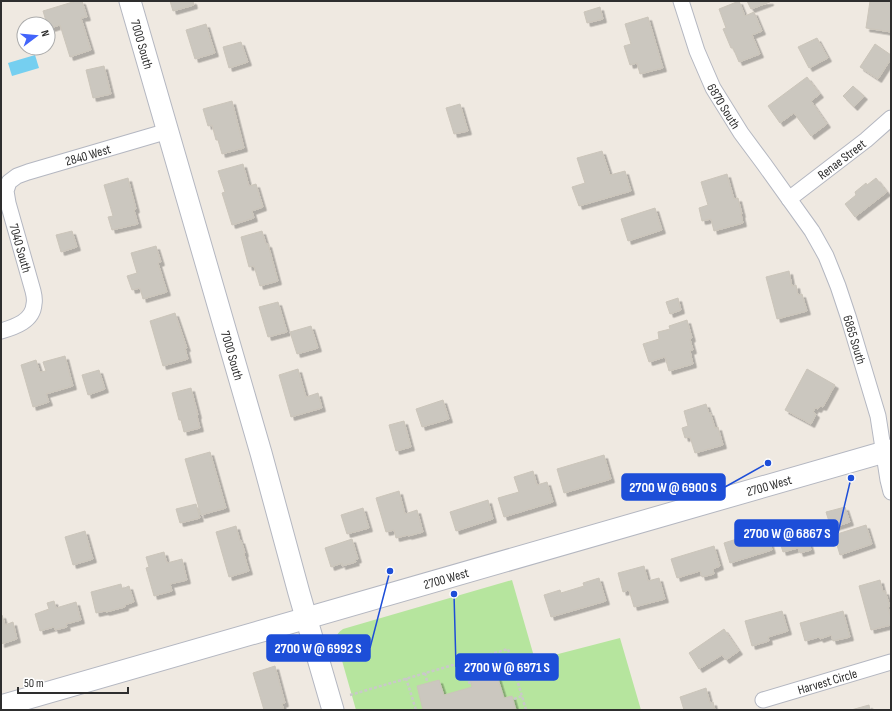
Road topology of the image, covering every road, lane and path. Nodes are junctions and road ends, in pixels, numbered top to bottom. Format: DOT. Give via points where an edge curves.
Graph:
graph roads {
  1 [pos="130,1"];
  2 [pos="681,1"];
  3 [pos="891,118"];
  4 [pos="168,131"];
  5 [pos="9,182"];
  6 [pos="789,199"];
  7 [pos="1,331"];
  8 [pos="887,451"];
  9 [pos="891,492"];
  10 [pos="306,618"];
  11 [pos="463,662"];
  12 [pos="891,662"];
  13 [pos="425,673"];
  14 [pos="406,678"];
  15 [pos="427,681"];
  16 [pos="470,685"];
  17 [pos="350,695"];
  18 [pos="522,696"];
  19 [pos="514,699"];
  20 [pos="763,700"];
  21 [pos="1,706"];
  22 [pos="333,710"];
  23 [pos="416,710"];
  24 [pos="526,710"];
  1 -- 4 [label="main road, 7000 South"];
  2 -- 6 [label="street, 6870 South" via="697,51 713,88 741,133"];
  3 -- 6 [label="street, Renae Street"];
  4 -- 5 [label="street, 2840 West" via="28,172"];
  4 -- 10 [label="main road, 7000 South"];
  5 -- 7 [label="street, 7040 South" via="6,191 8,203 33,291 34,304 32,314 24,321"];
  6 -- 8 [label="street, 6865 South" via="812,231 838,286"];
  8 -- 9 [label="street, 6865 South"];
  8 -- 10 [label="main road, 2700 West"];
  10 -- 21 [label="main road, 2700 West"];
  10 -- 22 [label="main road, 7000 South"];
  11 -- 13 [label="path"];
  11 -- 16 [label="path"];
  11 -- 18 [label="path" via="508,649"];
  12 -- 20 [label="street, Harvest Circle"];
  13 -- 14 [label="path"];
  13 -- 15 [label="path"];
  14 -- 17 [label="path"];
  14 -- 23 [label="path"];
  18 -- 19 [label="path"];
  18 -- 24 [label="path"];
}
